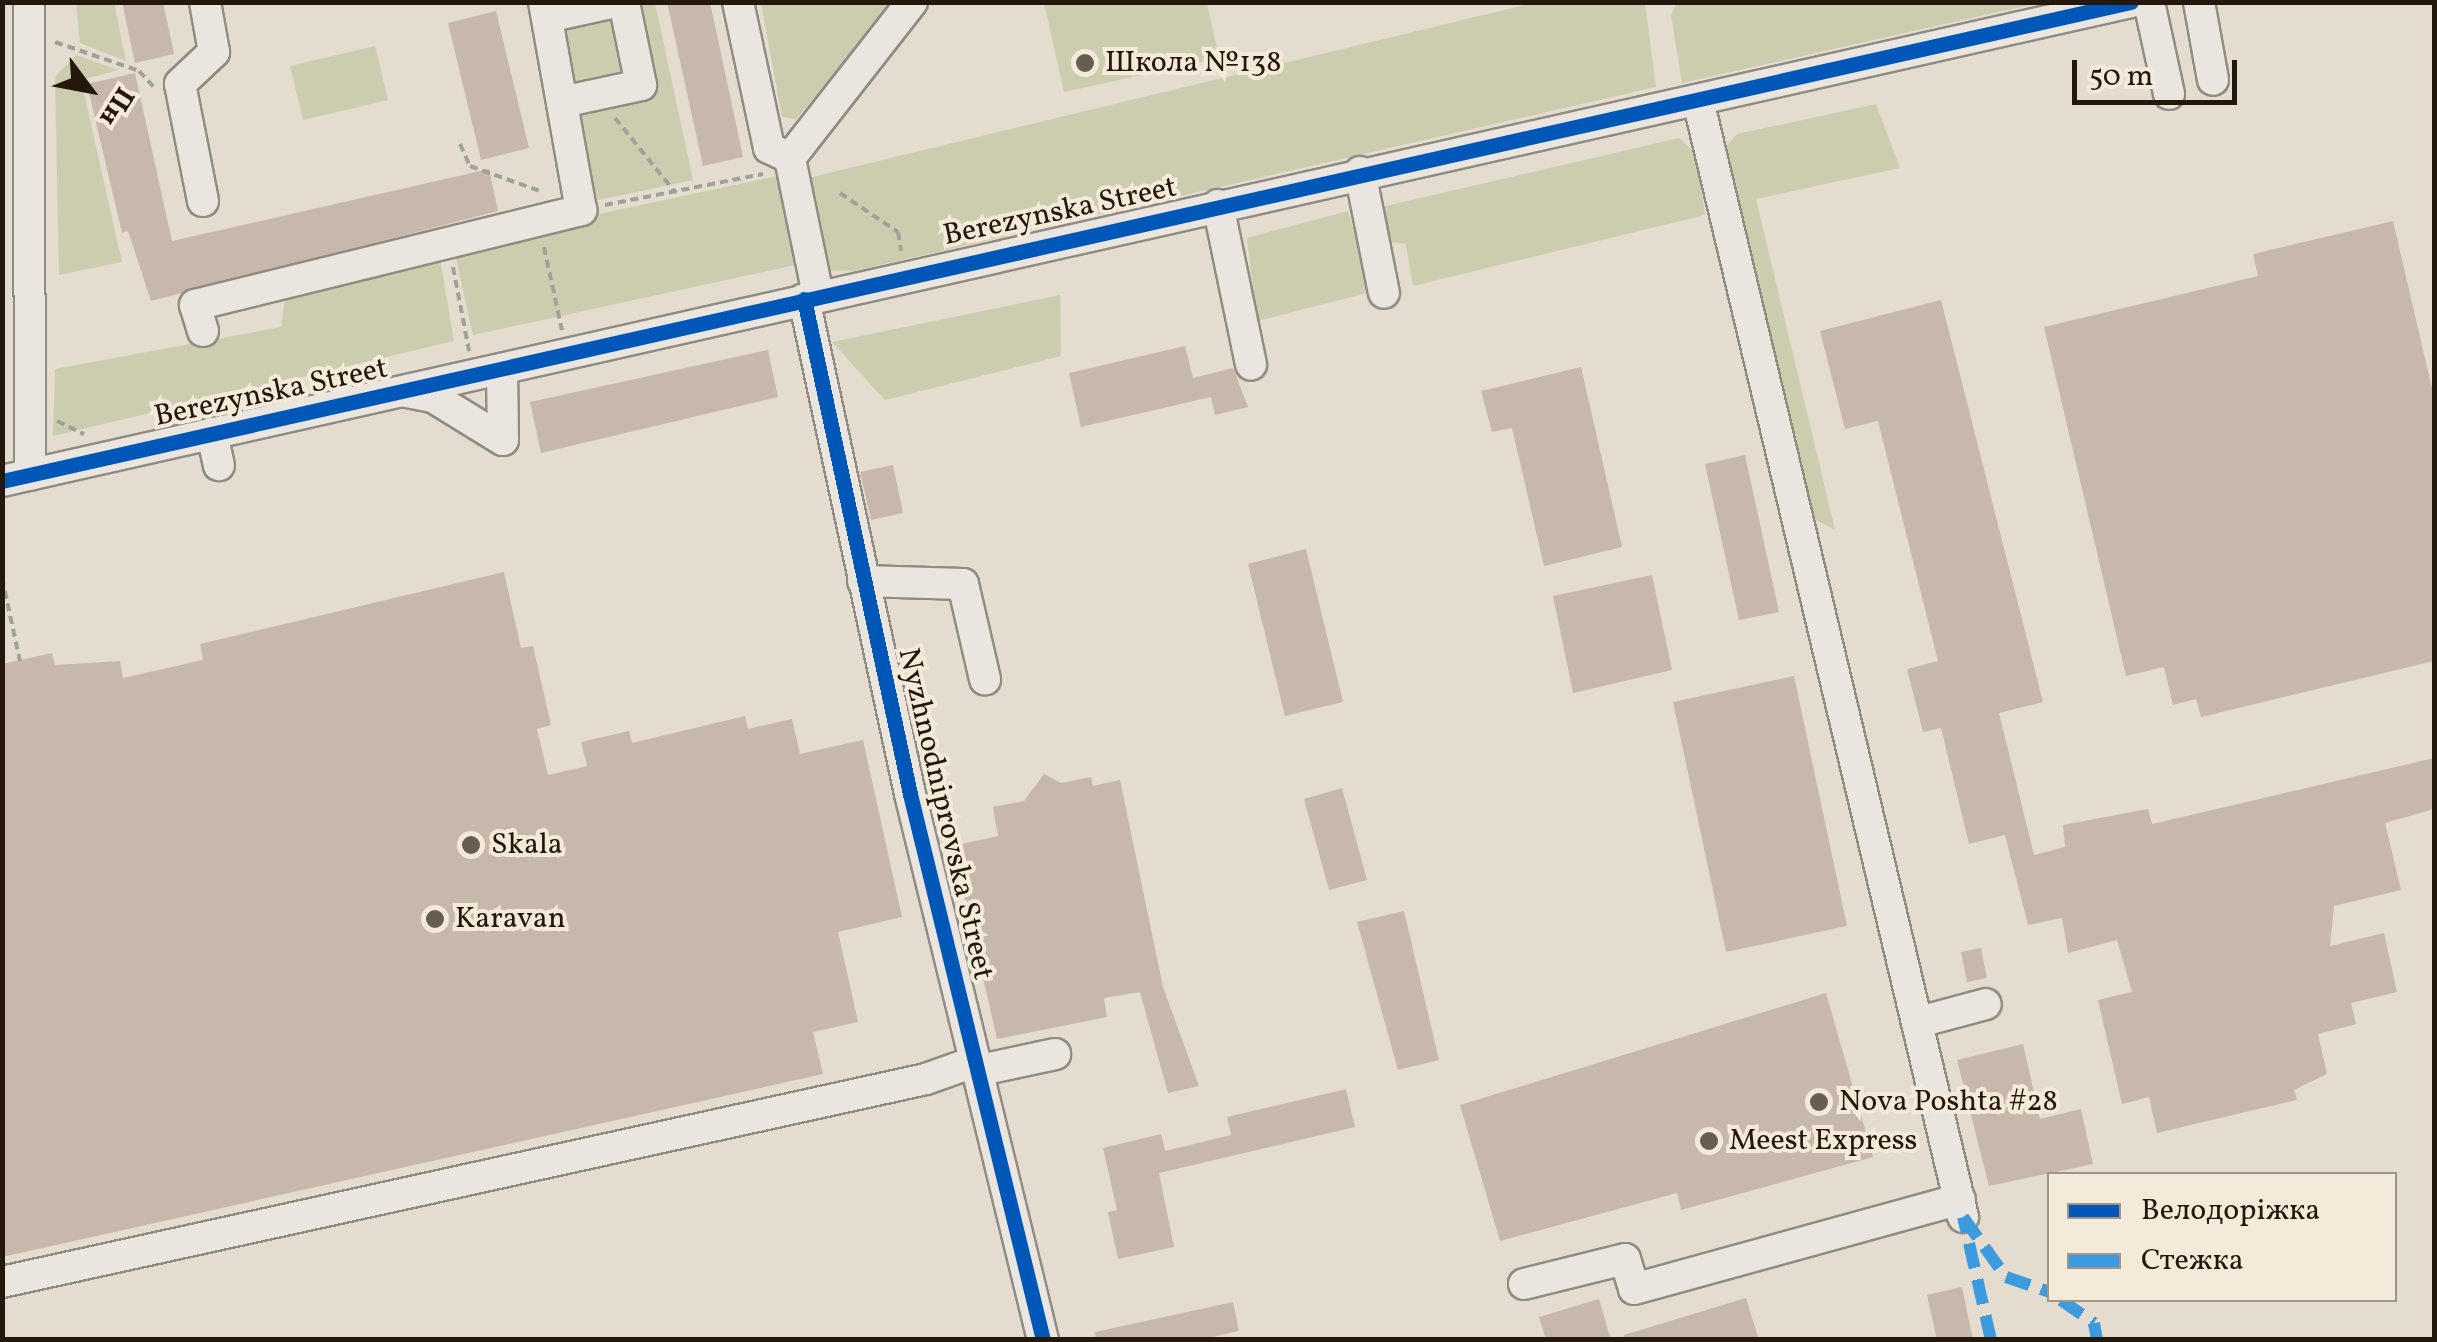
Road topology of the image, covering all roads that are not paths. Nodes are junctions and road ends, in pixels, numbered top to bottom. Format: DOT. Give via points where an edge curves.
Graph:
graph roads {
  1 [pos="28,2"];
  2 [pos="205,2"];
  3 [pos="616,2"];
  4 [pos="624,2"];
  5 [pos="738,2"];
  6 [pos="912,2"];
  7 [pos="2131,2"];
  8 [pos="2149,2"];
  9 [pos="2199,2"];
  10 [pos="2086,7"];
  11 [pos="546,10"];
  12 [pos="2213,80"];
  13 [pos="2169,94"];
  14 [pos="1698,100"];
  15 [pos="562,102"];
  16 [pos="791,163"];
  17 [pos="1360,172"];
  18 [pos="203,202"];
  19 [pos="1218,205"];
  20 [pos="15,273"];
  21 [pos="1384,292"];
  22 [pos="811,297"];
  23 [pos="202,331"];
  24 [pos="1251,364"];
  25 [pos="488,372"];
  26 [pos="404,392"];
  27 [pos="212,434"];
  28 [pos="219,465"];
  29 [pos="16,478"];
  30 [pos="863,581"];
  31 [pos="985,679"];
  32 [pos="1986,1004"];
  33 [pos="1919,1022"];
  34 [pos="1055,1054"];
  35 [pos="975,1066"];
  36 [pos="2,1282"];
  37 [pos="1524,1284"];
  38 [pos="1043,1340"];
  1 -- 20 [label="street"];
  2 -- 18 [label="street" via="214,52 180,84"];
  3 -- 11 [label="street"];
  4 -- 15 [label="street" via="641,85"];
  5 -- 16 [label="street" via="768,148"];
  6 -- 16 [label="street"];
  7 -- 10 [label="street, Berezynska Street"];
  8 -- 13 [label="street"];
  9 -- 12 [label="street"];
  10 -- 14 [label="street, Berezynska Street"];
  11 -- 15 [label="street"];
  14 -- 17 [label="street, Berezynska Street"];
  14 -- 33 [label="street"];
  15 -- 23 [label="street" via="580,210 194,306"];
  16 -- 22 [label="street, Nyzhnodniprovska Street"];
  17 -- 19 [label="street, Berezynska Street"];
  17 -- 21 [label="street"];
  19 -- 22 [label="street, Berezynska Street"];
  19 -- 24 [label="street"];
  20 -- 29 [label="street"];
  22 -- 25 [label="street, Berezynska Street"];
  22 -- 30 [label="street, Nyzhnodniprovska Street"];
  25 -- 26 [label="street, Berezynska Street"];
  25 -- 26 [label="street" via="502,440 433,396"];
  26 -- 27 [label="street, Berezynska Street"];
  27 -- 28 [label="street"];
  27 -- 29 [label="street, Berezynska Street"];
  30 -- 31 [label="street" via="963,584"];
  30 -- 35 [label="street, Nyzhnodniprovska Street"];
  32 -- 33 [label="street"];
  33 -- 37 [label="street" via="1961,1208 1634,1289 1625,1259"];
  34 -- 35 [label="street"];
  35 -- 36 [label="street"];
  35 -- 38 [label="street, Nyzhnodniprovska Street"];
}
